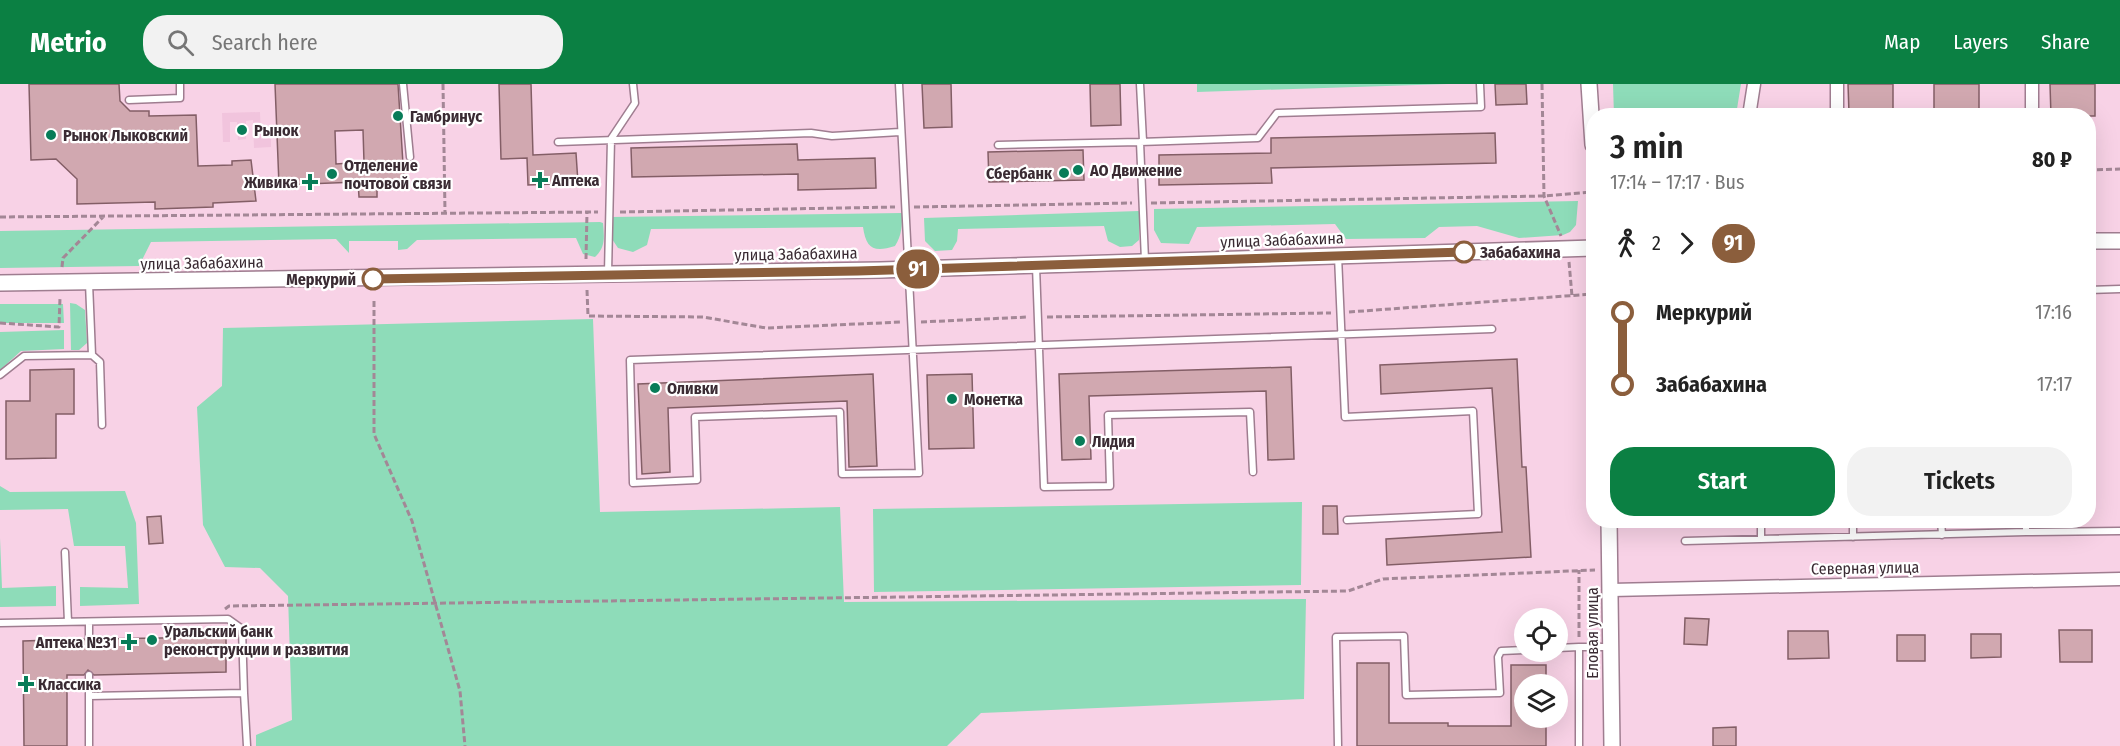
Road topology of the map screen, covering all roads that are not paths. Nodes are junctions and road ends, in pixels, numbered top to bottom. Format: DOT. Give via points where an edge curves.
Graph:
graph roads {
  1 [pos="180,84"];
  2 [pos="403,84"];
  3 [pos="633,84"];
  4 [pos="899,84"];
  5 [pos="1140,84"];
  6 [pos="1480,84"];
  7 [pos="1589,84"];
  8 [pos="1754,84"];
  9 [pos="1837,84"];
  10 [pos="2032,84"];
  11 [pos="129,100"];
  12 [pos="1591,108"];
  13 [pos="1750,108"];
  14 [pos="1836,108"];
  15 [pos="2032,108"];
  16 [pos="900,132"];
  17 [pos="611,140"];
  18 [pos="1141,141"];
  19 [pos="558,142"];
  20 [pos="998,145"];
  21 [pos="410,157"];
  22 [pos="2096,241"];
  23 [pos="2120,241"];
  24 [pos="1586,248"];
  25 [pos="1338,256"];
  26 [pos="1145,262"];
  27 [pos="1036,266"];
  28 [pos="909,269"];
  29 [pos="608,276"];
  30 [pos="0,283"];
  31 [pos="89,283"];
  32 [pos="2120,289"];
  33 [pos="2096,290"];
  34 [pos="1492,329"];
  35 [pos="1342,335"];
  36 [pos="1039,346"];
  37 [pos="911,351"];
  38 [pos="92,355"];
  39 [pos="0,375"];
  40 [pos="102,425"];
  41 [pos="1253,472"];
  42 [pos="1347,520"];
  43 [pos="1609,528"];
  44 [pos="1761,528"];
  45 [pos="1853,528"];
  46 [pos="1942,528"];
  47 [pos="2026,528"];
  48 [pos="2120,531"];
  49 [pos="2026,532"];
  50 [pos="1942,535"];
  51 [pos="1853,537"];
  52 [pos="1761,539"];
  53 [pos="1685,541"];
  54 [pos="65,552"];
  55 [pos="2120,579"];
  56 [pos="1611,590"];
  57 [pos="68,622"];
  58 [pos="88,622"];
  59 [pos="0,623"];
  60 [pos="89,639"];
  61 [pos="1579,647"];
  62 [pos="1610,647"];
  63 [pos="1568,648"];
  64 [pos="1514,650"];
  65 [pos="89,675"];
  66 [pos="244,693"];
  67 [pos="89,696"];
  68 [pos="89,746"];
  69 [pos="247,746"];
  70 [pos="1338,746"];
  71 [pos="1579,746"];
  72 [pos="1612,746"];
  1 -- 11 [label="lane" via="180,98"];
  2 -- 21 [label="lane"];
  3 -- 17 [label="lane" via="635,103"];
  4 -- 16 [label="lane"];
  5 -- 18 [label="lane"];
  6 -- 18 [label="lane" via="1481,106 1277,113 1258,138"];
  7 -- 12 [label="street"];
  8 -- 13 [label="street"];
  9 -- 14 [label="street"];
  10 -- 15 [label="street"];
  16 -- 17 [label="lane"];
  16 -- 28 [label="lane"];
  17 -- 19 [label="lane"];
  17 -- 29 [label="lane"];
  18 -- 20 [label="lane"];
  18 -- 26 [label="lane"];
  22 -- 23 [label="street"];
  24 -- 25 [label="street, улица Забабахина"];
  25 -- 26 [label="street, улица Забабахина"];
  25 -- 35 [label="lane"];
  26 -- 27 [label="street, улица Забабахина"];
  27 -- 28 [label="street, улица Забабахина"];
  27 -- 36 [label="lane"];
  28 -- 29 [label="street, улица Забабахина"];
  28 -- 37 [label="lane"];
  29 -- 31 [label="street, улица Забабахина"];
  30 -- 31 [label="street, улица Забабахина"];
  31 -- 38 [label="lane"];
  32 -- 33 [label="lane"];
  34 -- 35 [label="lane"];
  35 -- 36 [label="lane"];
  35 -- 42 [label="lane" via="1345,417 1473,411 1478,514"];
  36 -- 37 [label="lane"];
  36 -- 41 [label="lane" via="1044,487 1110,486 1107,415 1250,412"];
  37 -- 37 [label="lane" via="919,473 842,474 840,412 829,412 695,417 697,480 633,483 630,360"];
  38 -- 39 [label="lane" via="24,356"];
  38 -- 40 [label="lane" via="100,362"];
  43 -- 56 [label="street, Еловая улица"];
  44 -- 52 [label="lane"];
  45 -- 51 [label="lane"];
  46 -- 50 [label="lane"];
  47 -- 49 [label="lane"];
  48 -- 49 [label="lane"];
  49 -- 50 [label="lane"];
  50 -- 51 [label="lane"];
  51 -- 52 [label="lane"];
  52 -- 53 [label="lane"];
  54 -- 57 [label="lane"];
  55 -- 56 [label="street, Северная улица"];
  56 -- 62 [label="street, Еловая улица"];
  57 -- 58 [label="lane"];
  57 -- 59 [label="lane"];
  58 -- 60 [label="lane"];
  58 -- 66 [label="lane" via="228,619 242,629"];
  61 -- 62 [label="lane"];
  61 -- 63 [label="lane"];
  61 -- 71 [label="lane"];
  62 -- 72 [label="street, Еловая улица"];
  64 -- 70 [label="lane" via="1501,651 1498,657 1500,693 1407,695 1404,636 1336,637"];
  65 -- 67 [label="lane"];
  66 -- 67 [label="lane"];
  66 -- 69 [label="lane"];
  67 -- 68 [label="lane"];
}
